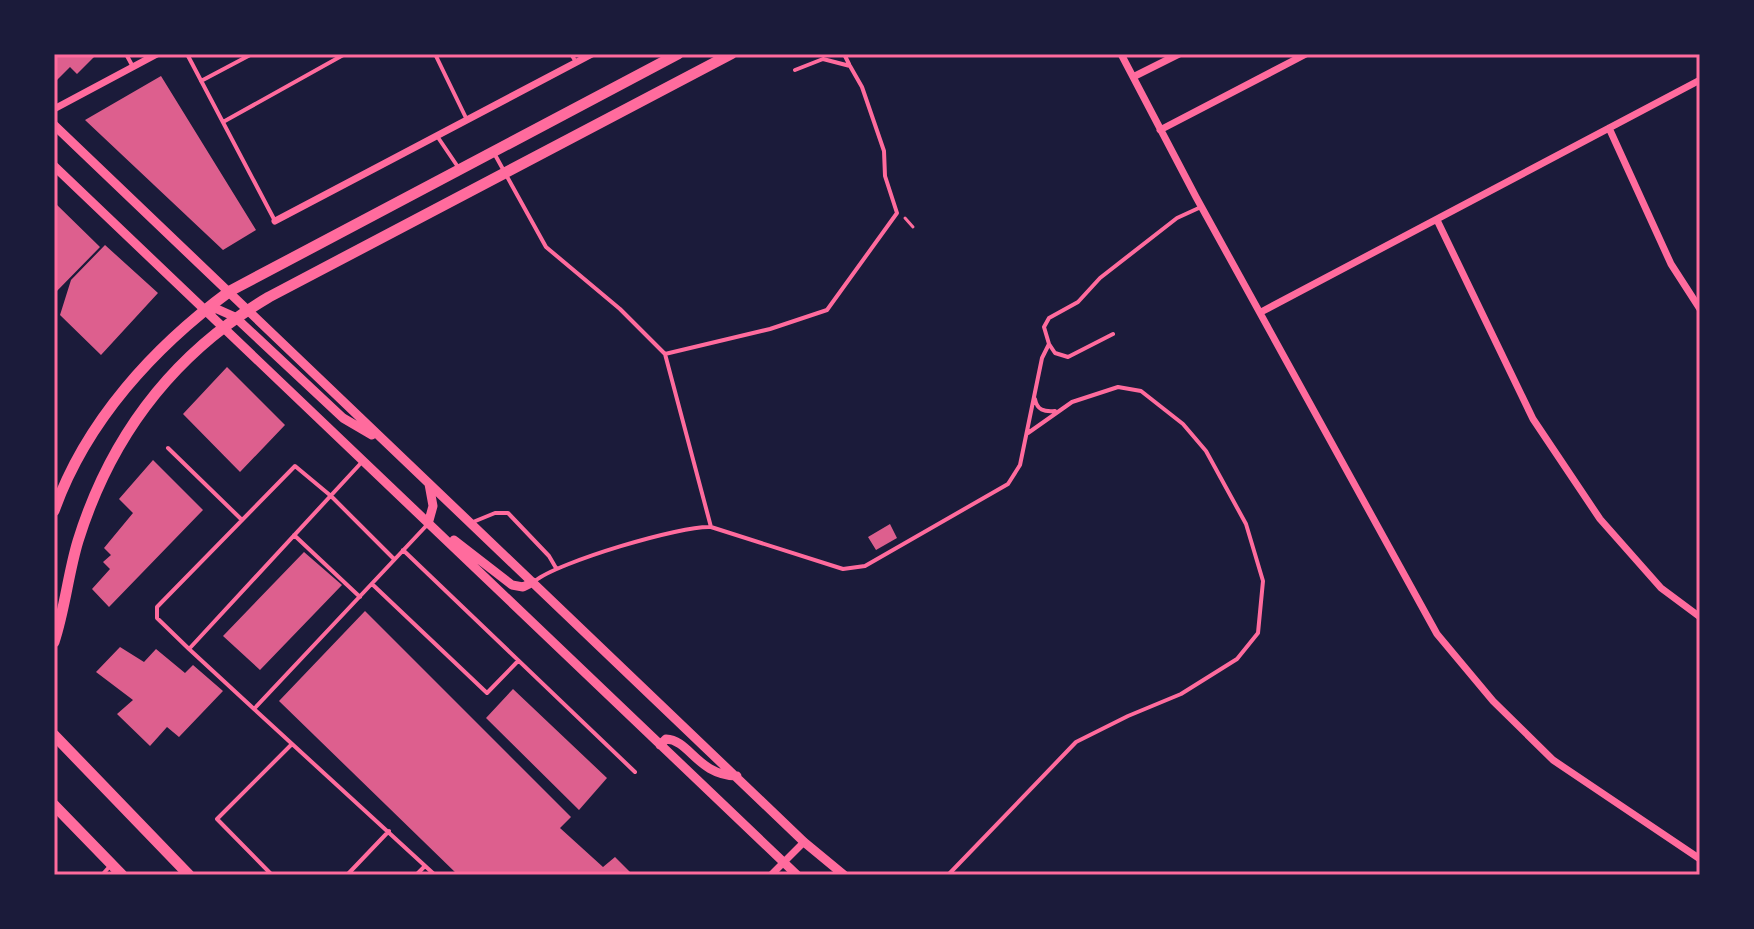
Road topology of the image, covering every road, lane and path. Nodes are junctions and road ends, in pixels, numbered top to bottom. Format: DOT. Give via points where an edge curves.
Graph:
graph roads {
  1 [pos="126,54"];
  2 [pos="157,54"];
  3 [pos="187,54"];
  4 [pos="252,54"];
  5 [pos="345,54"];
  6 [pos="435,54"];
  7 [pos="571,54"];
  8 [pos="592,54"];
  9 [pos="678,54"];
  10 [pos="731,54"];
  11 [pos="844,54"];
  12 [pos="1121,54"];
  13 [pos="1179,54"];
  14 [pos="1306,54"];
  15 [pos="576,62"];
  16 [pos="850,66"];
  17 [pos="133,67"];
  18 [pos="795,70"];
  19 [pos="1133,77"];
  20 [pos="1700,80"];
  21 [pos="201,81"];
  22 [pos="54,109"];
  23 [pos="467,120"];
  24 [pos="223,122"];
  25 [pos="54,125"];
  26 [pos="1609,128"];
  27 [pos="1160,130"];
  28 [pos="437,136"];
  29 [pos="493,151"];
  30 [pos="54,166"];
  31 [pos="459,169"];
  32 [pos="504,173"];
  33 [pos="1201,207"];
  34 [pos="1437,220"];
  35 [pos="275,221"];
  36 [pos="230,291"];
  37 [pos="206,309"];
  38 [pos="1700,309"];
  39 [pos="248,310"];
  40 [pos="1261,312"];
  41 [pos="235,317"];
  42 [pos="222,327"];
  43 [pos="1113,334"];
  44 [pos="1049,344"];
  45 [pos="665,354"];
  46 [pos="1034,396"];
  47 [pos="1057,410"];
  48 [pos="1028,434"];
  49 [pos="168,448"];
  50 [pos="392,449"];
  51 [pos="363,461"];
  52 [pos="429,483"];
  53 [pos="331,496"];
  54 [pos="54,511"];
  55 [pos="241,519"];
  56 [pos="471,523"];
  57 [pos="431,526"];
  58 [pos="711,527"];
  59 [pos="294,535"];
  60 [pos="403,550"];
  61 [pos="395,560"];
  62 [pos="556,568"];
  63 [pos="533,582"];
  64 [pos="372,584"];
  65 [pos="360,597"];
  66 [pos="1700,617"];
  67 [pos="54,642"];
  68 [pos="189,649"];
  69 [pos="518,661"];
  70 [pos="254,709"];
  71 [pos="54,735"];
  72 [pos="292,744"];
  73 [pos="660,745"];
  74 [pos="635,772"];
  75 [pos="737,776"];
  76 [pos="54,805"];
  77 [pos="389,831"];
  78 [pos="804,842"];
  79 [pos="1700,859"];
  80 [pos="783,862"];
  81 [pos="112,865"];
  82 [pos="425,866"];
  83 [pos="102,875"];
  84 [pos="122,875"];
  85 [pos="189,875"];
  86 [pos="272,875"];
  87 [pos="347,875"];
  88 [pos="416,875"];
  89 [pos="435,875"];
  90 [pos="771,875"];
  91 [pos="797,875"];
  92 [pos="844,875"];
  93 [pos="948,875"];
  1 -- 17 [label="lane"];
  2 -- 17 [label="street"];
  3 -- 21 [label="lane"];
  4 -- 21 [label="lane"];
  5 -- 24 [label="lane"];
  6 -- 23 [label="lane"];
  7 -- 15 [label="lane"];
  8 -- 15 [label="street"];
  9 -- 29 [label="main road"];
  10 -- 32 [label="main road"];
  11 -- 16 [label="lane"];
  12 -- 19 [label="street"];
  13 -- 19 [label="street"];
  14 -- 27 [label="street"];
  15 -- 23 [label="street"];
  16 -- 18 [label="lane" via="823,59"];
  16 -- 45 [label="lane" via="884,151 885,176 897,213 827,310"];
  17 -- 22 [label="street"];
  19 -- 27 [label="street"];
  20 -- 26 [label="street"];
  21 -- 24 [label="lane"];
  23 -- 28 [label="street"];
  24 -- 35 [label="lane"];
  25 -- 36 [label="street"];
  26 -- 34 [label="street"];
  26 -- 38 [label="street" via="1671,264"];
  27 -- 33 [label="street"];
  28 -- 31 [label="lane"];
  28 -- 35 [label="street"];
  29 -- 31 [label="main road"];
  29 -- 32 [label="lane"];
  30 -- 37 [label="street"];
  31 -- 36 [label="main road"];
  32 -- 39 [label="main road"];
  32 -- 45 [label="lane" via="546,247"];
  33 -- 40 [label="street"];
  33 -- 44 [label="lane" via="1177,218 1100,278 1078,302 1049,318 1044,327"];
  34 -- 40 [label="street"];
  34 -- 66 [label="street" via="1541,431 1600,519 1661,588"];
  36 -- 37 [label="main road"];
  36 -- 39 [label="street"];
  37 -- 41 [label="street"];
  37 -- 42 [label="street"];
  37 -- 54 [label="main road" via="153,357 105,416"];
  39 -- 41 [label="main road"];
  39 -- 50 [label="street"];
  40 -- 79 [label="street" via="1437,634 1493,701 1553,760"];
  41 -- 42 [label="main road"];
  41 -- 50 [label="street" via="343,418"];
  42 -- 51 [label="street"];
  42 -- 67 [label="main road" via="168,378 120,443 77,543"];
  43 -- 44 [label="lane" via="1068,357 1055,353"];
  44 -- 46 [label="lane"];
  45 -- 58 [label="lane"];
  46 -- 47 [label="lane" via="1042,411"];
  46 -- 48 [label="lane"];
  47 -- 48 [label="lane"];
  47 -- 93 [label="lane" via="1118,387 1141,391 1183,424 1206,451 1246,524 1263,581 1258,633 1237,659 1181,694 1076,742"];
  48 -- 58 [label="lane" via="1020,465 1008,484 859,568 836,568"];
  49 -- 55 [label="lane"];
  50 -- 52 [label="street"];
  51 -- 53 [label="lane"];
  51 -- 57 [label="street"];
  52 -- 56 [label="street"];
  52 -- 57 [label="street"];
  53 -- 55 [label="lane" via="295,466"];
  53 -- 59 [label="lane"];
  53 -- 61 [label="lane"];
  55 -- 68 [label="lane" via="157,607 157,618"];
  56 -- 62 [label="lane" via="508,513"];
  56 -- 63 [label="street"];
  57 -- 60 [label="lane"];
  57 -- 63 [label="street" via="512,585"];
  57 -- 73 [label="street"];
  58 -- 62 [label="lane" via="674,531"];
  59 -- 65 [label="lane"];
  59 -- 68 [label="lane"];
  60 -- 61 [label="lane"];
  60 -- 69 [label="lane"];
  61 -- 64 [label="lane"];
  62 -- 63 [label="lane"];
  63 -- 75 [label="street"];
  64 -- 65 [label="lane"];
  64 -- 69 [label="lane" via="487,693"];
  65 -- 70 [label="lane"];
  68 -- 70 [label="lane"];
  69 -- 74 [label="lane"];
  70 -- 72 [label="lane"];
  71 -- 85 [label="main road"];
  72 -- 77 [label="lane"];
  72 -- 86 [label="lane" via="217,819"];
  73 -- 75 [label="street" via="666,739 677,741 706,769"];
  73 -- 80 [label="street"];
  75 -- 78 [label="street"];
  76 -- 81 [label="main road"];
  77 -- 82 [label="lane"];
  77 -- 87 [label="lane"];
  78 -- 80 [label="street"];
  78 -- 92 [label="street"];
  80 -- 90 [label="street"];
  80 -- 91 [label="street"];
  81 -- 83 [label="lane"];
  81 -- 84 [label="main road"];
  82 -- 88 [label="lane"];
  82 -- 89 [label="lane"];
}
